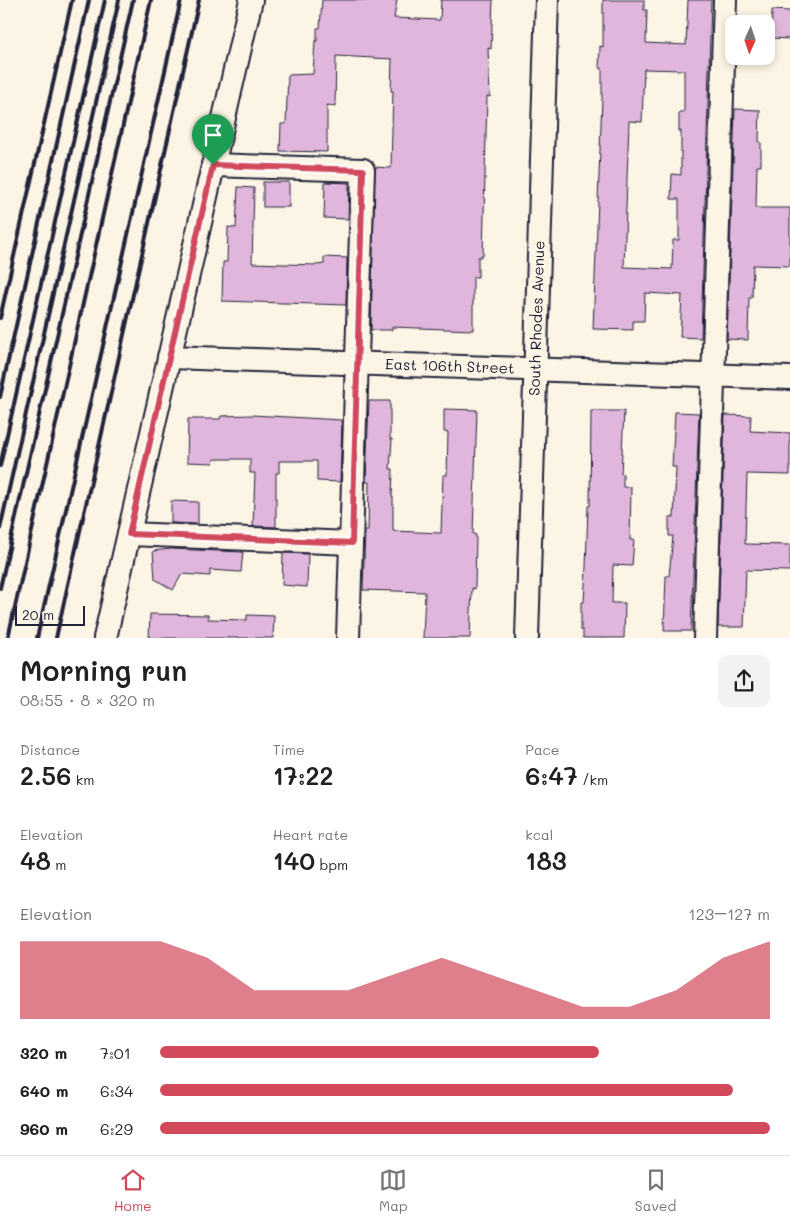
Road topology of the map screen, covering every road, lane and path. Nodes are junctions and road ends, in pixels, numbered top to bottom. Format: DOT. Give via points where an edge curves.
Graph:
graph roads {
  1 [pos="251,0"];
  2 [pos="547,0"];
  3 [pos="725,0"];
  4 [pos="213,165"];
  5 [pos="169,358"];
  6 [pos="358,364"];
  7 [pos="535,370"];
  8 [pos="713,376"];
  9 [pos="790,378"];
  10 [pos="129,534"];
  11 [pos="352,543"];
  12 [pos="105,638"];
  13 [pos="348,638"];
  14 [pos="526,638"];
  15 [pos="705,638"];
  1 -- 4 [label="street"];
  2 -- 7 [label="street, South Rhodes Avenue"];
  3 -- 8 [label="street"];
  4 -- 5 [label="street"];
  4 -- 6 [label="street" via="363,170"];
  5 -- 6 [label="street, East 106th Street"];
  5 -- 10 [label="street"];
  6 -- 7 [label="street, East 106th Street"];
  6 -- 11 [label="street"];
  7 -- 8 [label="street, East 106th Street"];
  7 -- 14 [label="street, South Rhodes Avenue"];
  8 -- 9 [label="street, East 106th Street"];
  8 -- 15 [label="street"];
  10 -- 11 [label="street"];
  10 -- 12 [label="street"];
  11 -- 13 [label="street"];
}
